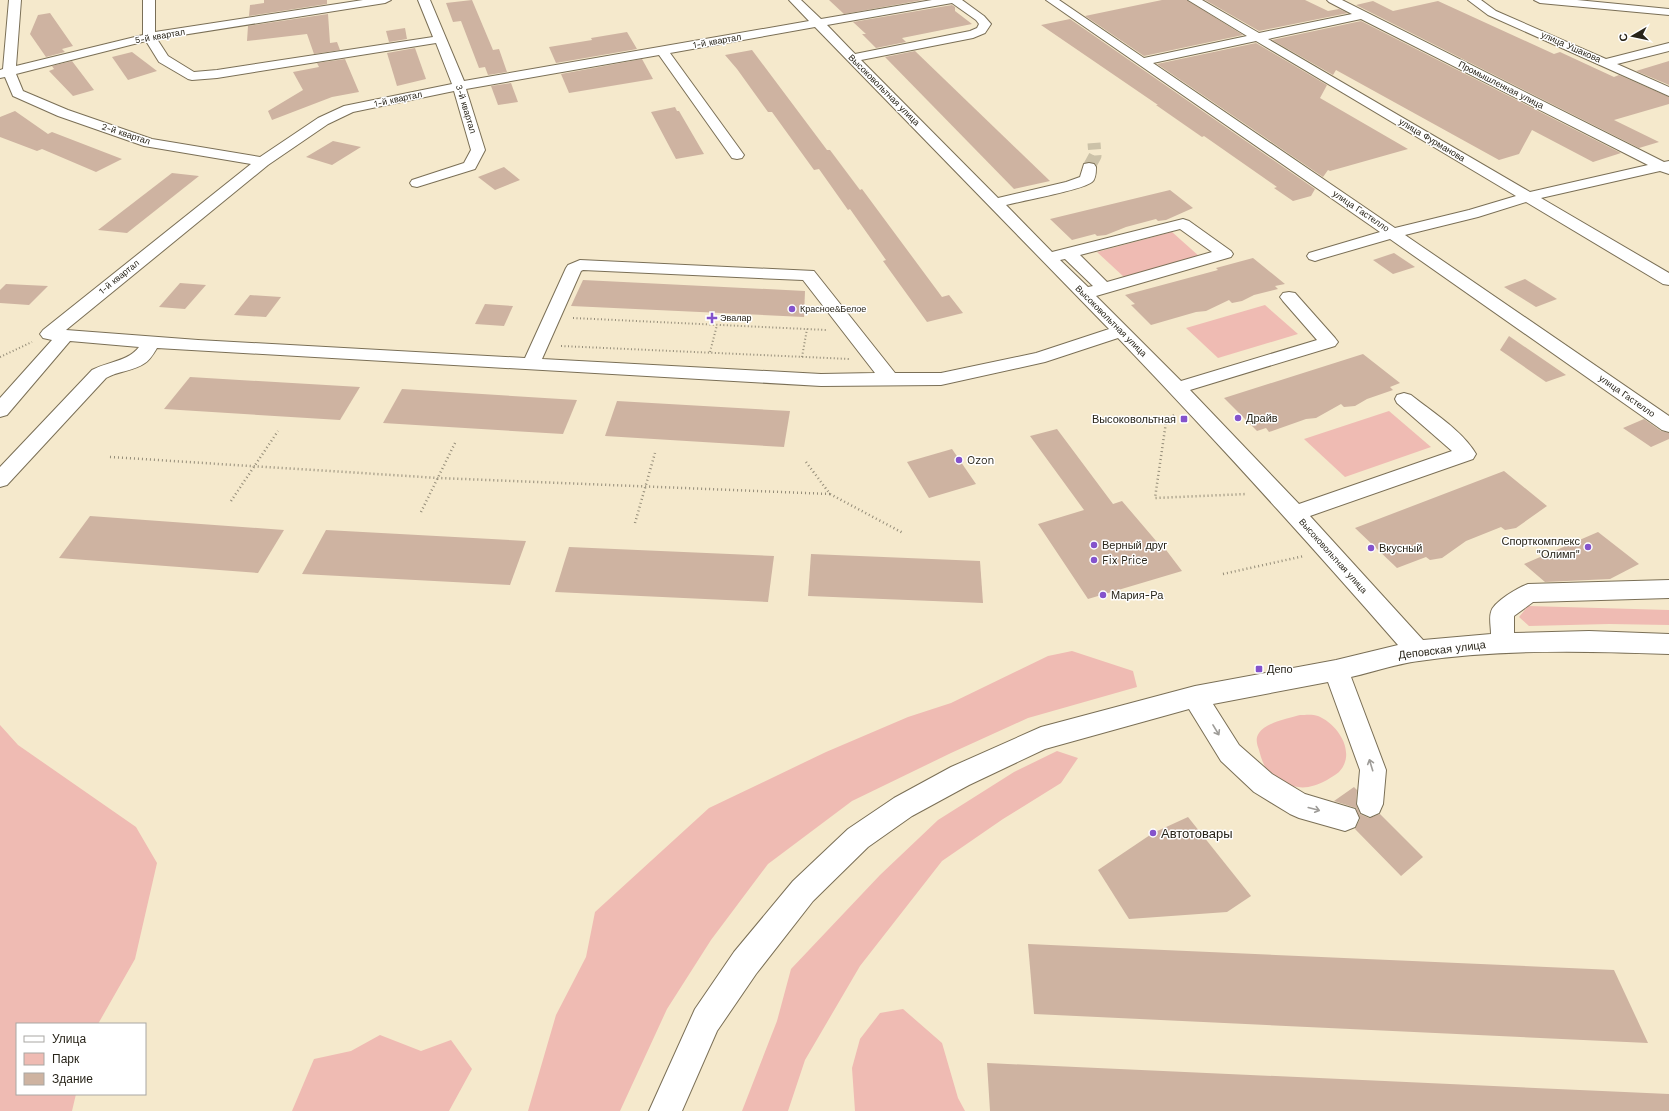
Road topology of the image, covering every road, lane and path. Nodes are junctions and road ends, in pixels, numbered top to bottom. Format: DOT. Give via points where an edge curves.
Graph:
graph roads {
  1 [pos="15,0"];
  2 [pos="148,0"];
  3 [pos="385,0"];
  4 [pos="424,0"];
  5 [pos="794,0"];
  6 [pos="951,0"];
  7 [pos="955,0"];
  8 [pos="1052,0"];
  9 [pos="1194,0"];
  10 [pos="1333,0"];
  11 [pos="1474,0"];
  12 [pos="1540,0"];
  13 [pos="1652,0"];
  14 [pos="1664,12"];
  15 [pos="1363,15"];
  16 [pos="818,24"];
  17 [pos="149,37"];
  18 [pos="1258,38"];
  19 [pos="440,39"];
  20 [pos="1669,47"];
  21 [pos="662,51"];
  22 [pos="851,58"];
  23 [pos="1142,62"];
  24 [pos="1607,63"];
  25 [pos="4,73"];
  26 [pos="459,86"];
  27 [pos="1669,92"];
  28 [pos="737,156"];
  29 [pos="263,162"];
  30 [pos="1089,167"];
  31 [pos="1667,167"];
  32 [pos="417,183"];
  33 [pos="1528,197"];
  34 [pos="995,203"];
  35 [pos="1392,233"];
  36 [pos="1069,253"];
  37 [pos="1315,256"];
  38 [pos="1048,258"];
  39 [pos="1669,280"];
  40 [pos="1104,288"];
  41 [pos="1083,294"];
  42 [pos="1289,297"];
  43 [pos="552,317"];
  44 [pos="717,325"];
  45 [pos="807,329"];
  46 [pos="852,331"];
  47 [pos="1120,331"];
  48 [pos="57,334"];
  49 [pos="153,342"];
  50 [pos="540,345"];
  51 [pos="710,352"];
  52 [pos="0,357"];
  53 [pos="802,357"];
  54 [pos="874,360"];
  55 [pos="531,364"];
  56 [pos="890,380"];
  57 [pos="1177,388"];
  58 [pos="1404,399"];
  59 [pos="0,410"];
  60 [pos="1175,414"];
  61 [pos="1669,425"];
  62 [pos="278,431"];
  63 [pos="456,442"];
  64 [pos="655,453"];
  65 [pos="110,457"];
  66 [pos="806,462"];
  67 [pos="254,466"];
  68 [pos="439,478"];
  69 [pos="0,480"];
  70 [pos="646,486"];
  71 [pos="830,494"];
  72 [pos="1248,494"];
  73 [pos="231,501"];
  74 [pos="421,512"];
  75 [pos="1295,513"];
  76 [pos="635,523"];
  77 [pos="903,533"];
  78 [pos="1669,589"];
  79 [pos="1503,643"];
  80 [pos="1669,644"];
  81 [pos="1418,651"];
  82 [pos="1336,670"];
  83 [pos="1196,696"];
  84 [pos="1370,804"];
  85 [pos="1345,818"];
  86 [pos="664,1111"];
  1 -- 25 [label="street"];
  2 -- 17 [label="street"];
  3 -- 17 [label="street, 5-й квартал"];
  4 -- 19 [label="street, 3-й квартал"];
  5 -- 16 [label="street, Высоковольтная улица"];
  6 -- 16 [label="street, 1-й квартал"];
  7 -- 22 [label="street" via="980,18 985,24 981,30 973,34"];
  8 -- 23 [label="street, улица Гастелло"];
  9 -- 18 [label="street, улица Фурманова"];
  10 -- 15 [label="street, Промышленная улица"];
  11 -- 24 [label="street, улица Ушакова" via="1492,13"];
  12 -- 14 [label="street"];
  13 -- 14 [label="street"];
  15 -- 18 [label="street"];
  15 -- 31 [label="street, Промышленная улица"];
  16 -- 21 [label="street, 1-й квартал"];
  16 -- 22 [label="street, Высоковольтная улица"];
  17 -- 19 [label="street" via="163,59 192,76"];
  17 -- 25 [label="street, 5-й квартал"];
  18 -- 23 [label="street"];
  18 -- 33 [label="street, улица Фурманова"];
  19 -- 26 [label="street, 3-й квартал"];
  20 -- 24 [label="street"];
  21 -- 26 [label="street, 1-й квартал"];
  21 -- 28 [label="street"];
  22 -- 34 [label="street, Высоковольтная улица"];
  23 -- 35 [label="street, улица Гастелло"];
  24 -- 27 [label="street, улица Ушакова"];
  25 -- 29 [label="street, 2-й квартал" via="18,93 63,113 149,143"];
  26 -- 29 [label="street, 1-й квартал" via="348,109 323,120"];
  26 -- 32 [label="street, 3-й квартал" via="478,150 470,166"];
  29 -- 48 [label="street, 1-й квартал"];
  30 -- 34 [label="street" via="1087,179"];
  31 -- 33 [label="street"];
  33 -- 35 [label="street" via="1473,214"];
  33 -- 39 [label="street, улица Фурманова"];
  34 -- 38 [label="street, Высоковольтная улица"];
  35 -- 37 [label="street"];
  35 -- 61 [label="street, улица Гастелло"];
  36 -- 38 [label="street"];
  36 -- 40 [label="street"];
  36 -- 40 [label="street" via="1183,224 1226,254"];
  38 -- 41 [label="street, Высоковольтная улица"];
  40 -- 41 [label="street"];
  41 -- 47 [label="street, Высоковольтная улица"];
  42 -- 57 [label="street" via="1329,342"];
  43 -- 44 [label="path"];
  43 -- 46 [label="street" via="574,268 580,265 808,275"];
  43 -- 50 [label="street"];
  44 -- 45 [label="path"];
  44 -- 51 [label="path"];
  45 -- 46 [label="path"];
  45 -- 53 [label="path"];
  46 -- 54 [label="street"];
  47 -- 56 [label="street" via="1039,358 941,379"];
  47 -- 57 [label="street, Высоковольтная улица"];
  48 -- 49 [label="street"];
  48 -- 52 [label="path"];
  48 -- 59 [label="street, 1-й квартал"];
  49 -- 55 [label="street"];
  49 -- 69 [label="street" via="140,358 132,363 110,368 99,374"];
  50 -- 51 [label="path"];
  50 -- 55 [label="street"];
  51 -- 53 [label="path"];
  53 -- 54 [label="path"];
  54 -- 56 [label="street"];
  55 -- 56 [label="street" via="821,380"];
  57 -- 75 [label="street, Высоковольтная улица"];
  58 -- 75 [label="street" via="1466,454"];
  60 -- 72 [label="path" via="1166,422 1156,498"];
  62 -- 67 [label="path"];
  63 -- 68 [label="path"];
  64 -- 70 [label="path"];
  65 -- 67 [label="path"];
  66 -- 71 [label="path"];
  67 -- 68 [label="path"];
  67 -- 73 [label="path"];
  68 -- 70 [label="path"];
  68 -- 74 [label="path"];
  70 -- 71 [label="path"];
  70 -- 76 [label="path"];
  71 -- 77 [label="path"];
  75 -- 81 [label="street, Высоковольтная улица"];
  78 -- 79 [label="street" via="1528,594 1502,612"];
  79 -- 80 [label="street, Деповская улица" via="1589,641"];
  79 -- 81 [label="street, Деповская улица"];
  81 -- 82 [label="street, Деповская улица"];
  82 -- 83 [label="street, Деповская улица"];
  84 -- 82 [label="street, one-way" via="1373,770"];
  83 -- 85 [label="street, one-way" via="1230,753 1263,783 1299,805"];
  83 -- 86 [label="street, Деповская улица" via="1041,738 903,806 858,838 803,891 744,963 706,1020"];
}
